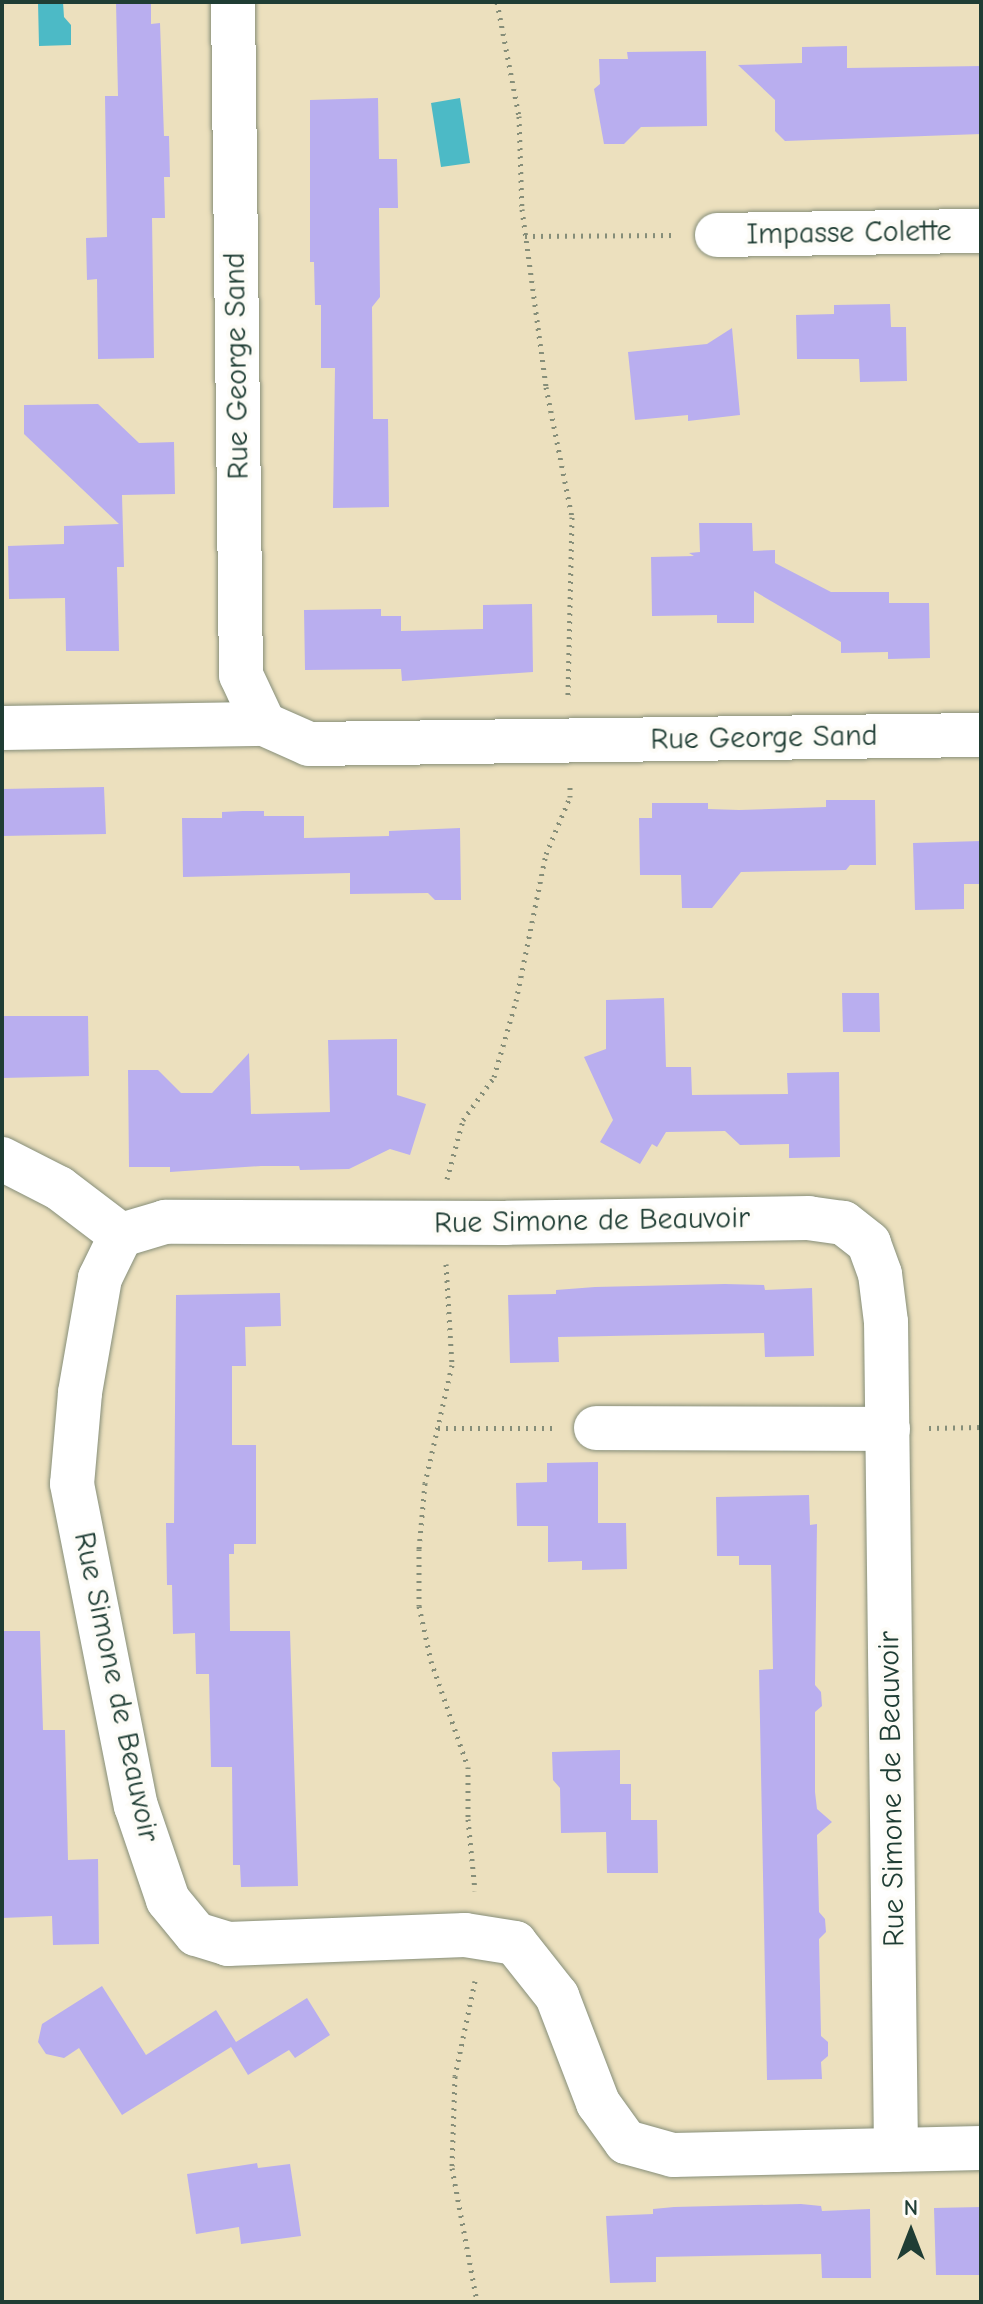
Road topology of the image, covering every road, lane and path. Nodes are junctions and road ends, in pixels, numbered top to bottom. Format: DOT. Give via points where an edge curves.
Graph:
graph roads {
  1 [pos="233,2"];
  2 [pos="497,2"];
  3 [pos="981,231"];
  4 [pos="717,235"];
  5 [pos="525,236"];
  6 [pos="264,724"];
  7 [pos="2,728"];
  8 [pos="981,735"];
  9 [pos="568,741"];
  10 [pos="2,1159"];
  11 [pos="442,1223"];
  12 [pos="121,1235"];
  13 [pos="438,1428"];
  14 [pos="596,1428"];
  15 [pos="888,1429"];
  16 [pos="479,1937"];
  17 [pos="981,2148"];
  18 [pos="896,2150"];
  19 [pos="477,2302"];
  1 -- 6 [label="street, Rue George Sand" via="241,675"];
  2 -- 5 [label="path" via="519,116"];
  3 -- 4 [label="street, Impasse Colette"];
  4 -- 5 [label="path"];
  5 -- 9 [label="path" via="546,387 572,517"];
  6 -- 7 [label="street, Rue George Sand"];
  6 -- 9 [label="street, Rue George Sand" via="309,744"];
  8 -- 9 [label="street, Rue George Sand"];
  9 -- 11 [label="path" via="570,797 546,854 516,1001 494,1077 463,1120 442,1202"];
  10 -- 12 [label="street" via="59,1188"];
  11 -- 12 [label="street, Rue Simone de Beauvoir" via="165,1222"];
  11 -- 13 [label="path" via="452,1365"];
  11 -- 15 [label="street, Rue Simone de Beauvoir" via="809,1218 843,1223 869,1243 880,1274"];
  12 -- 16 [label="street, Rue Simone de Beauvoir" via="100,1278 80,1393 72,1484 136,1806 168,1900 196,1934 228,1944"];
  13 -- 14 [label="path"];
  13 -- 16 [label="path" via="425,1483 419,1606 431,1661 468,1767"];
  14 -- 15 [label="street"];
  15 -- 18 [label="street, Rue Simone de Beauvoir"];
  16 -- 18 [label="street, Rue Simone de Beauvoir" via="515,1943 557,1996 598,2103 626,2142 673,2155"];
  16 -- 19 [label="path" via="472,2004 455,2076 452,2168"];
  17 -- 18 [label="street, Rue Simone de Beauvoir"];
}
